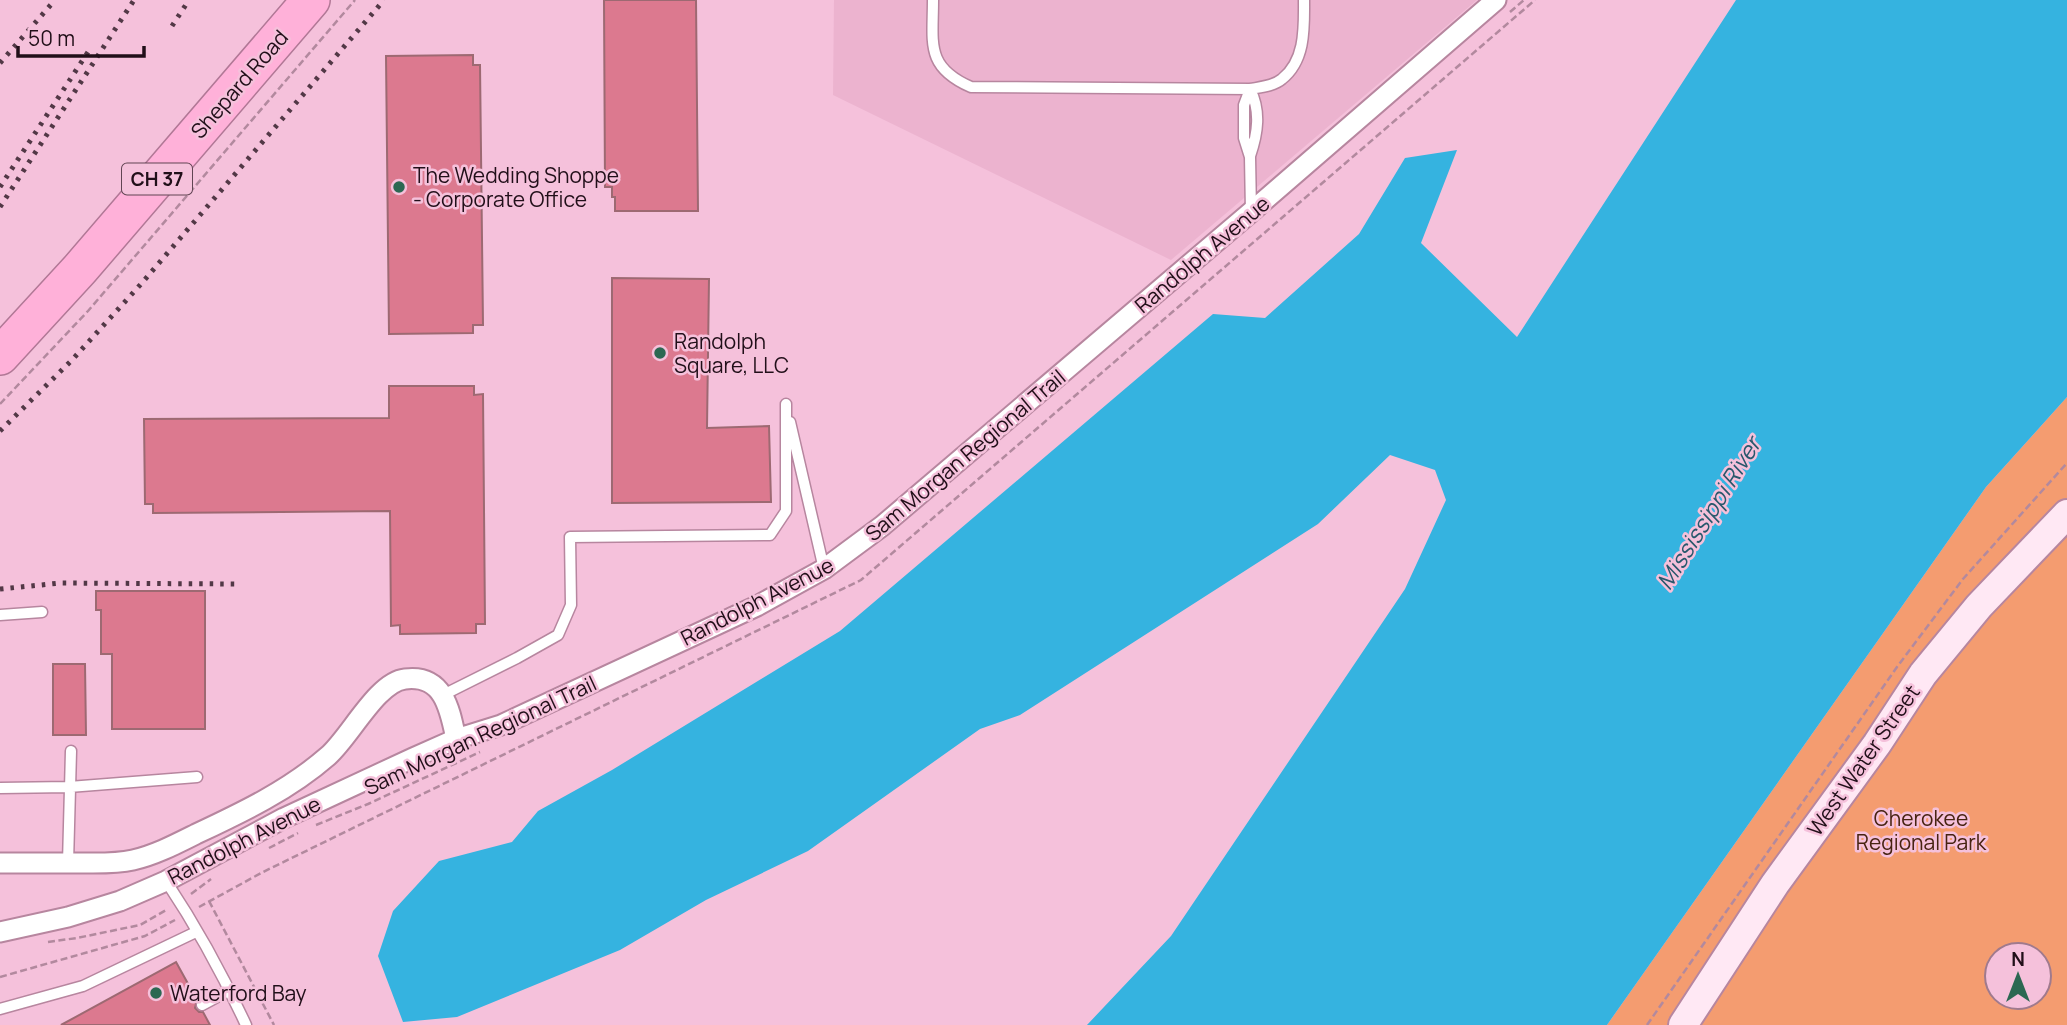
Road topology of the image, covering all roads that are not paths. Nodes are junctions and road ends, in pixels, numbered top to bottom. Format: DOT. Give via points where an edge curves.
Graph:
graph roads {
  1 [pos="278,0"];
  2 [pos="311,0"];
  3 [pos="933,0"];
  4 [pos="1304,0"];
  5 [pos="1499,9"];
  6 [pos="1250,89"];
  7 [pos="1251,212"];
  8 [pos="0,319"];
  9 [pos="0,356"];
  10 [pos="2067,514"];
  11 [pos="824,569"];
  12 [pos="42,612"];
  13 [pos="0,615"];
  14 [pos="443,695"];
  15 [pos="456,739"];
  16 [pos="71,751"];
  17 [pos="197,777"];
  18 [pos="69,787"];
  19 [pos="0,788"];
  20 [pos="0,863"];
  21 [pos="68,863"];
  22 [pos="166,881"];
  23 [pos="0,932"];
  24 [pos="196,932"];
  25 [pos="230,990"];
  26 [pos="202,1005"];
  27 [pos="0,1009"];
  28 [pos="246,1025"];
  29 [pos="1683,1025"];
  1 -- 8 [label="highway, Shepard Road / CH 37"];
  2 -- 9 [label="highway, Shepard Road / CH 37"];
  3 -- 6 [label="lane" via="936,59 943,70 971,87"];
  4 -- 6 [label="lane" via="1303,42 1295,63 1282,79"];
  5 -- 7 [label="street, Randolph Avenue"];
  6 -- 7 [label="lane" via="1244,105 1244,138 1250,157"];
  7 -- 11 [label="street, Randolph Avenue" via="882,526"];
  10 -- 29 [label="street, West Water Street" via="1979,606 1923,674 1774,884"];
  11 -- 14 [label="lane" via="786,404 786,510 770,535 570,537 571,605 558,635"];
  11 -- 15 [label="street, Randolph Avenue" via="757,606 501,725"];
  12 -- 13 [label="lane"];
  14 -- 15 [label="street"];
  14 -- 21 [label="street" via="420,678 390,684 331,754 251,808 156,853 108,863"];
  15 -- 22 [label="street, Randolph Avenue" via="284,818"];
  16 -- 18 [label="lane"];
  17 -- 18 [label="lane"];
  18 -- 19 [label="lane"];
  18 -- 21 [label="lane"];
  20 -- 21 [label="street"];
  22 -- 23 [label="street, Randolph Avenue" via="68,917"];
  22 -- 24 [label="lane"];
  24 -- 25 [label="lane"];
  24 -- 27 [label="lane" via="83,986"];
  25 -- 26 [label="lane"];
  25 -- 28 [label="lane"];
}
